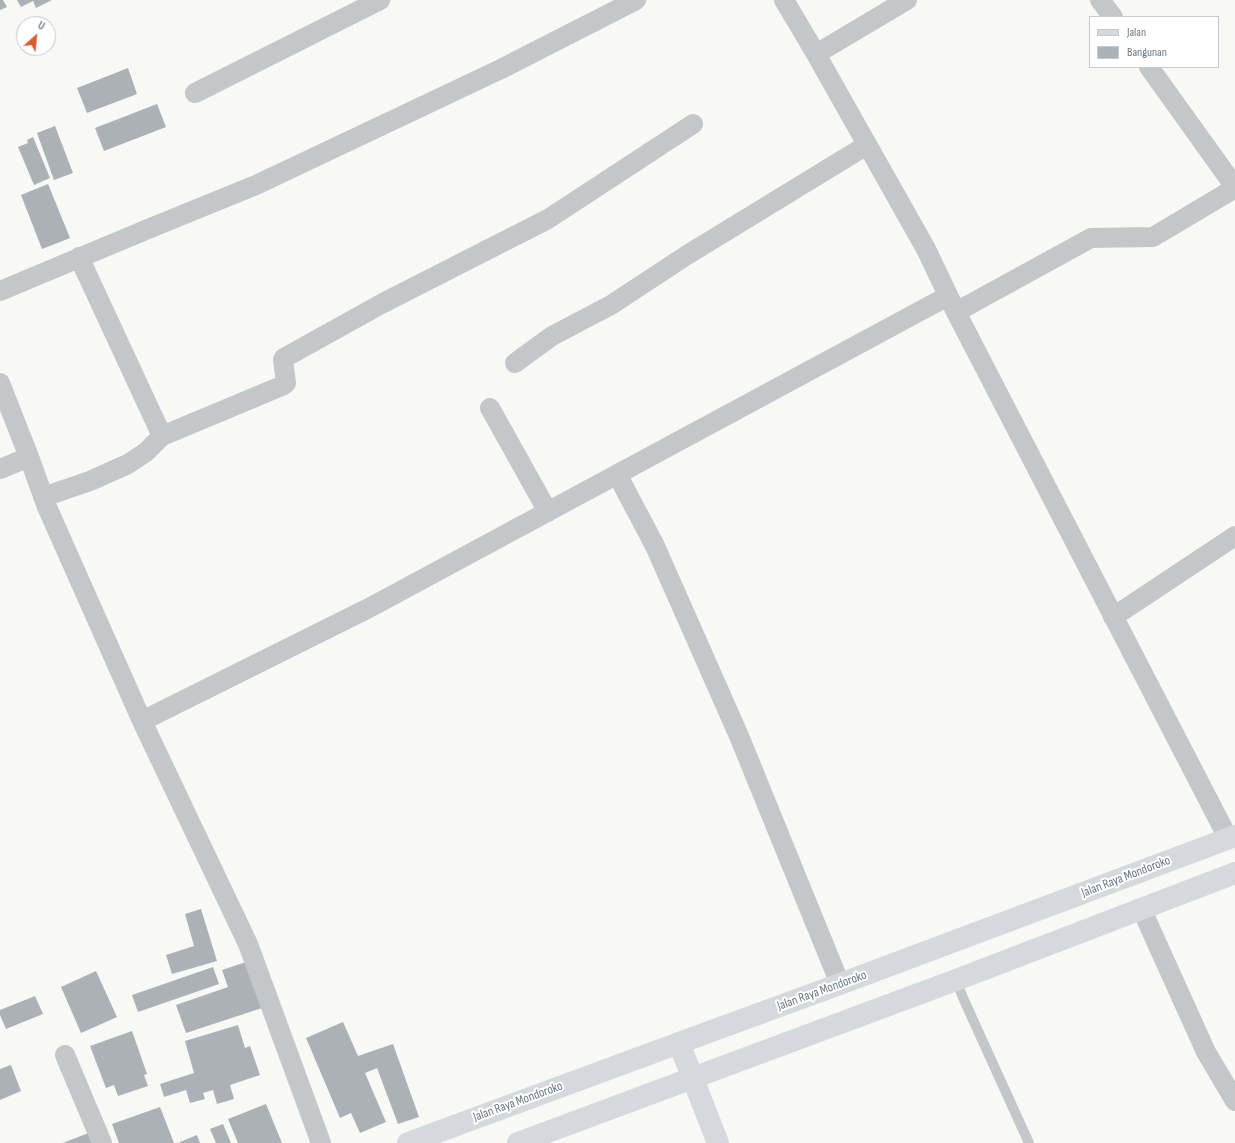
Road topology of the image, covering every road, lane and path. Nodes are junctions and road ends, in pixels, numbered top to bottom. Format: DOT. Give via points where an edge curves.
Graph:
graph roads {
  1 [pos="380,0"];
  2 [pos="636,0"];
  3 [pos="784,0"];
  4 [pos="907,0"];
  5 [pos="1100,0"];
  6 [pos="1112,16"];
  7 [pos="816,54"];
  8 [pos="1149,68"];
  9 [pos="195,93"];
  10 [pos="693,124"];
  11 [pos="867,145"];
  12 [pos="1235,188"];
  13 [pos="79,257"];
  14 [pos="0,291"];
  15 [pos="952,304"];
  16 [pos="516,362"];
  17 [pos="0,384"];
  18 [pos="490,408"];
  19 [pos="162,436"];
  20 [pos="29,457"];
  21 [pos="0,469"];
  22 [pos="617,474"];
  23 [pos="43,497"];
  24 [pos="548,512"];
  25 [pos="1235,536"];
  26 [pos="1113,617"];
  27 [pos="142,721"];
  28 [pos="1232,837"];
  29 [pos="1235,873"];
  30 [pos="1141,908"];
  31 [pos="956,980"];
  32 [pos="840,984"];
  33 [pos="678,1043"];
  34 [pos="65,1055"];
  35 [pos="692,1077"];
  36 [pos="1235,1101"];
  37 [pos="102,1143"];
  38 [pos="321,1143"];
  39 [pos="408,1143"];
  40 [pos="518,1143"];
  41 [pos="718,1143"];
  42 [pos="1029,1143"];
  1 -- 9 [label="street"];
  2 -- 13 [label="street" via="500,69 256,185"];
  3 -- 7 [label="street"];
  4 -- 7 [label="street"];
  5 -- 6 [label="street"];
  7 -- 11 [label="street"];
  8 -- 12 [label="street"];
  10 -- 19 [label="street" via="548,219 383,303 284,358 284,385"];
  11 -- 15 [label="street" via="926,248"];
  11 -- 16 [label="street" via="687,255 611,305 552,336"];
  12 -- 15 [label="street" via="1153,237 1091,238"];
  13 -- 14 [label="street"];
  13 -- 19 [label="street"];
  15 -- 22 [label="street"];
  15 -- 26 [label="street"];
  17 -- 20 [label="street"];
  18 -- 24 [label="street"];
  19 -- 23 [label="street" via="146,452 128,464 90,481"];
  20 -- 21 [label="street"];
  20 -- 23 [label="street"];
  22 -- 24 [label="street"];
  22 -- 32 [label="street" via="654,546 739,736"];
  23 -- 27 [label="street"];
  24 -- 27 [label="street" via="369,608"];
  25 -- 26 [label="street"];
  26 -- 28 [label="street"];
  27 -- 38 [label="street" via="248,944"];
  28 -- 32 [label="main road, Jalan Raya Mondoroko"];
  29 -- 30 [label="main road"];
  30 -- 31 [label="main road"];
  30 -- 36 [label="street" via="1206,1052"];
  31 -- 35 [label="main road"];
  31 -- 42 [label="lane"];
  32 -- 33 [label="main road, Jalan Raya Mondoroko"];
  33 -- 35 [label="main road"];
  33 -- 39 [label="main road, Jalan Raya Mondoroko"];
  34 -- 37 [label="street"];
  35 -- 40 [label="main road"];
  35 -- 41 [label="main road"];
}
